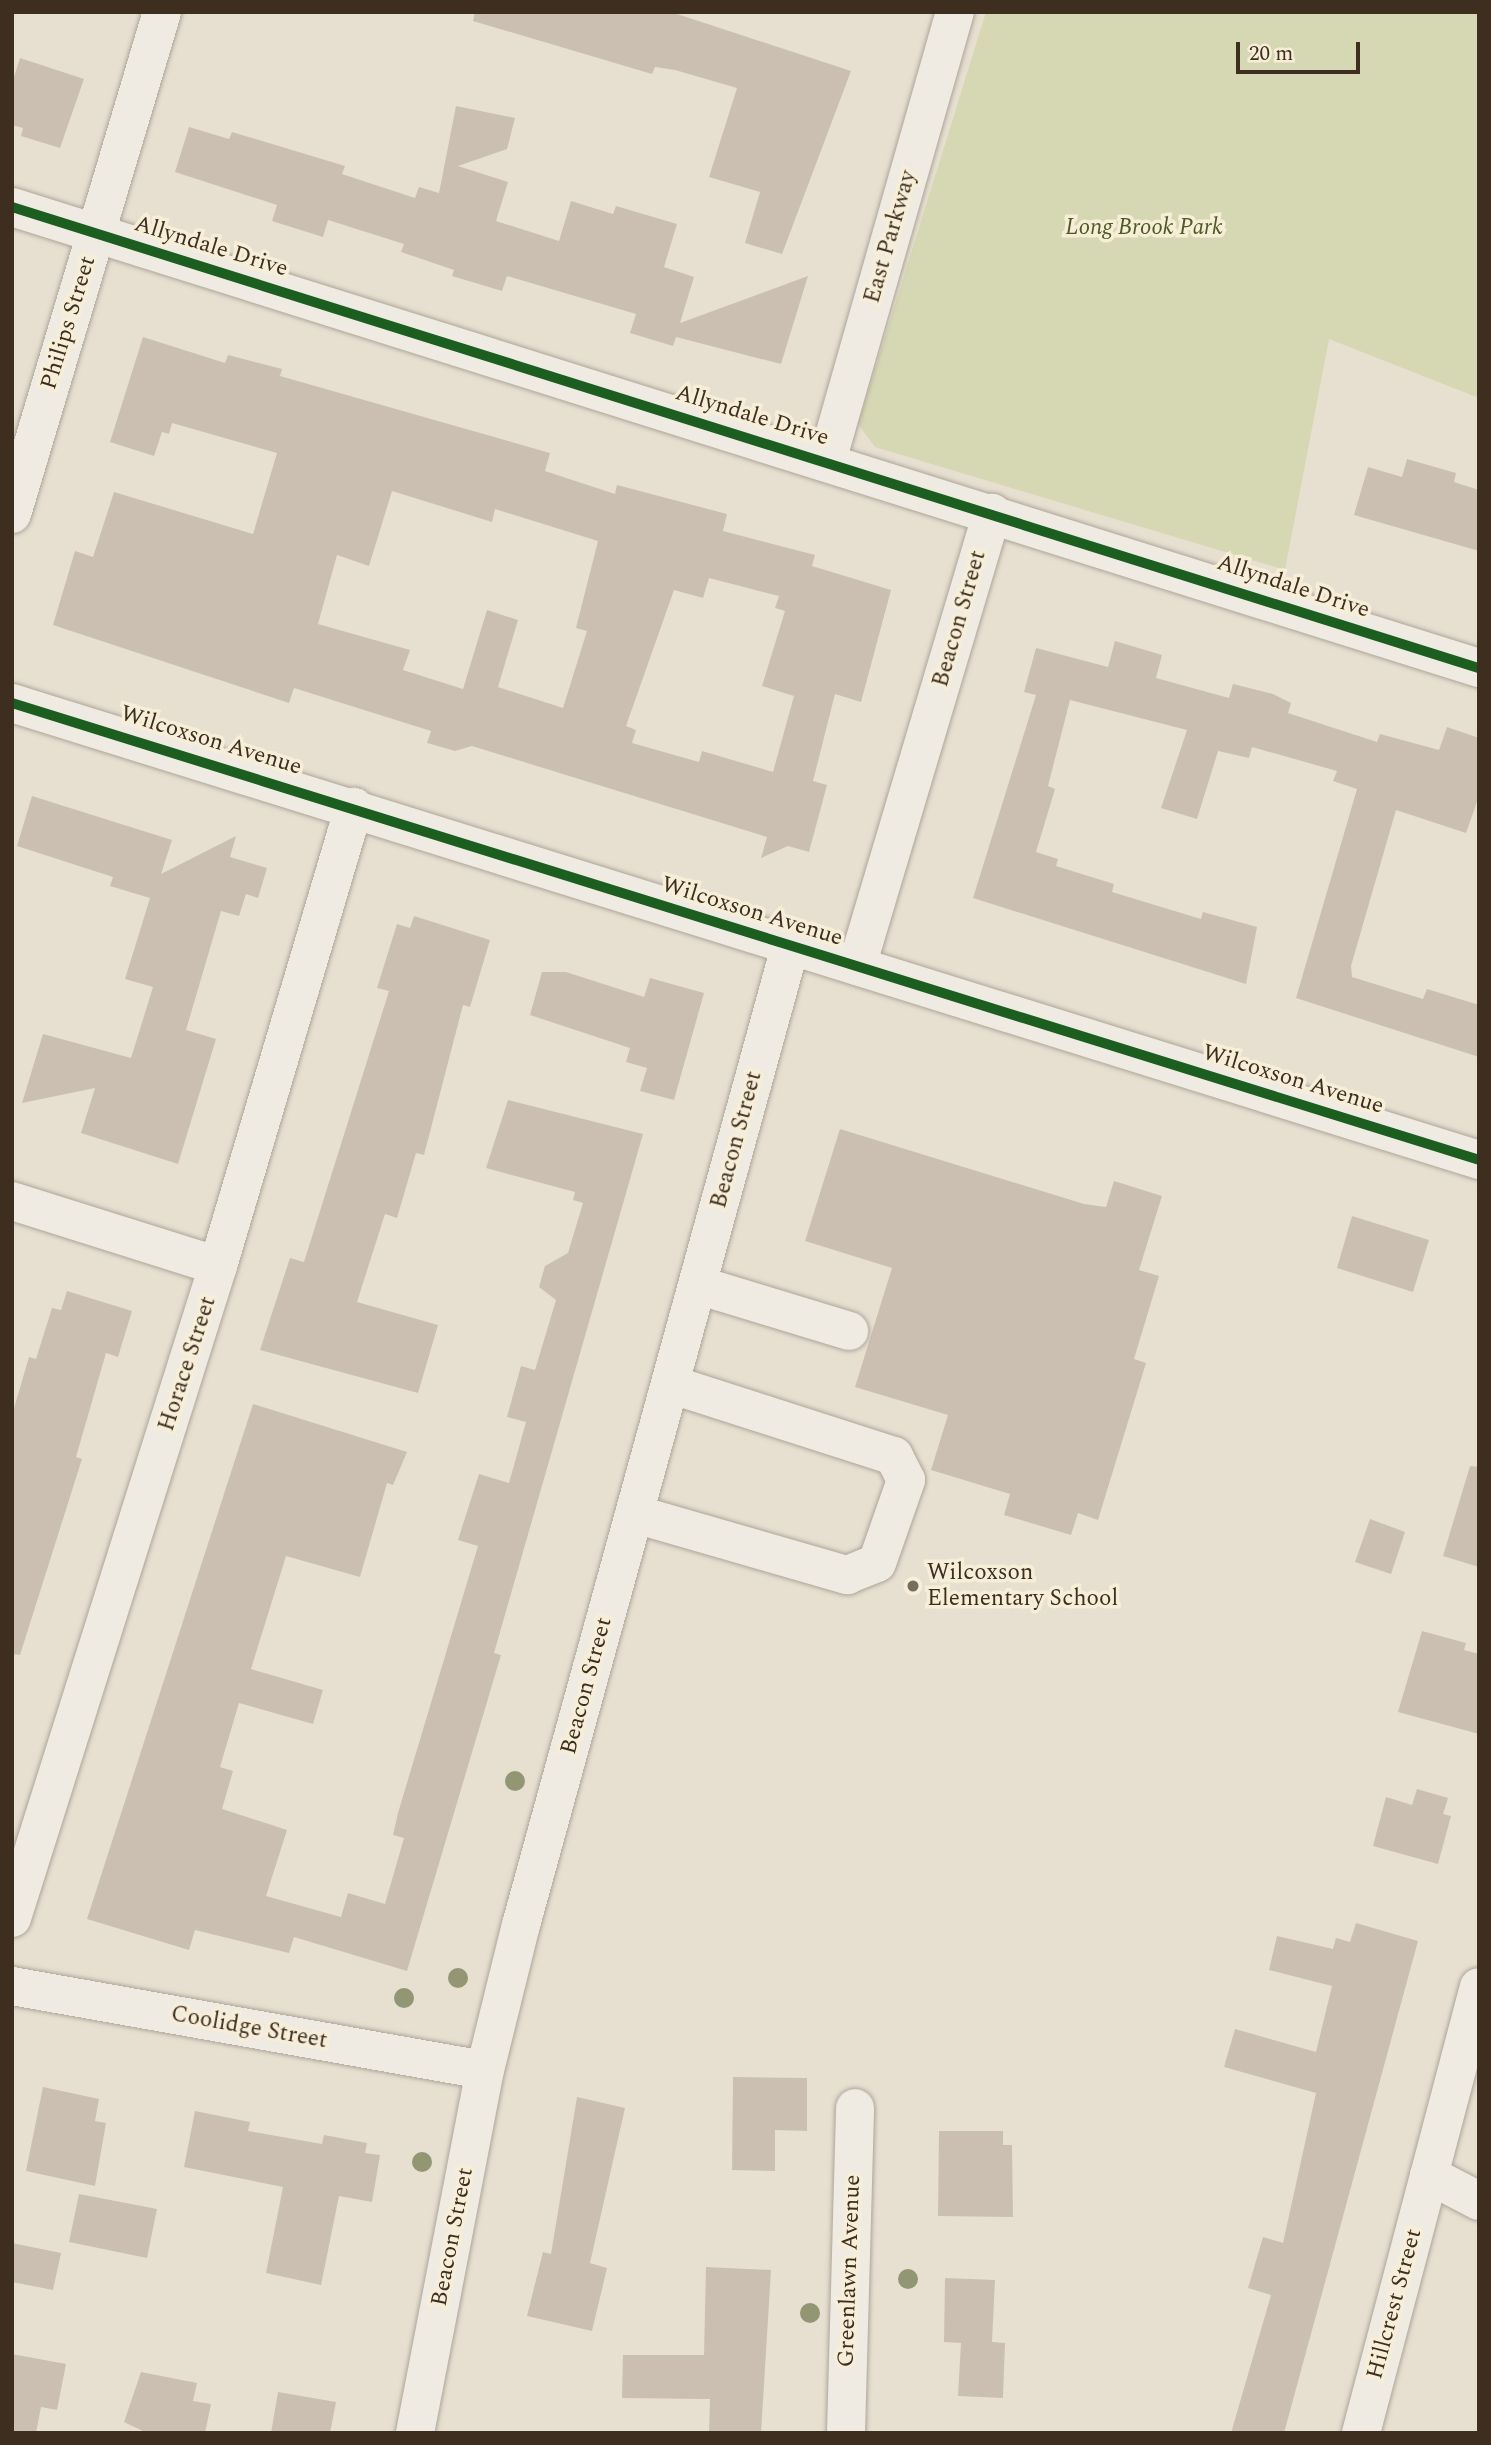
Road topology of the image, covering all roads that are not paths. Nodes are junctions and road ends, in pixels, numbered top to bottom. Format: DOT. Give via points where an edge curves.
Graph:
graph roads {
  1 [pos="162,12"];
  2 [pos="955,12"];
  3 [pos="12,207"];
  4 [pos="97,233"];
  5 [pos="827,461"];
  6 [pos="992,513"];
  7 [pos="12,514"];
  8 [pos="1479,668"];
  9 [pos="12,703"];
  10 [pos="354,807"];
  11 [pos="790,947"];
  12 [pos="858,966"];
  13 [pos="1479,1160"];
  14 [pos="12,1201"];
  15 [pos="218,1266"];
  16 [pos="698,1285"];
  17 [pos="849,1331"];
  18 [pos="670,1384"];
  19 [pos="635,1514"];
  20 [pos="12,1918"];
  21 [pos="12,1986"];
  22 [pos="1479,1987"];
  23 [pos="485,2070"];
  24 [pos="855,2108"];
  25 [pos="1429,2175"];
  26 [pos="1479,2201"];
  27 [pos="415,2433"];
  28 [pos="846,2433"];
  29 [pos="1361,2433"];
  1 -- 4 [label="street, Philips Street"];
  2 -- 5 [label="street, East Parkway"];
  3 -- 4 [label="street, Allyndale Drive"];
  4 -- 5 [label="street, Allyndale Drive"];
  4 -- 7 [label="street, Philips Street"];
  5 -- 6 [label="street, Allyndale Drive"];
  6 -- 8 [label="street, Allyndale Drive"];
  6 -- 12 [label="street, Beacon Street"];
  9 -- 10 [label="street, Wilcoxson Avenue"];
  10 -- 11 [label="street, Wilcoxson Avenue"];
  10 -- 15 [label="street, Horace Street"];
  11 -- 12 [label="street, Wilcoxson Avenue"];
  11 -- 16 [label="street, Beacon Street"];
  12 -- 13 [label="street, Wilcoxson Avenue"];
  14 -- 15 [label="street"];
  15 -- 20 [label="street, Horace Street"];
  16 -- 17 [label="street"];
  16 -- 18 [label="street, Beacon Street"];
  18 -- 19 [label="street, Beacon Street"];
  18 -- 19 [label="street" via="894,1456 906,1480 877,1563 847,1575"];
  19 -- 23 [label="street, Beacon Street"];
  21 -- 23 [label="street, Coolidge Street"];
  22 -- 25 [label="street, Hillcrest Street"];
  23 -- 27 [label="street, Beacon Street"];
  24 -- 28 [label="street, Greenlawn Avenue"];
  25 -- 26 [label="street"];
  25 -- 29 [label="street, Hillcrest Street"];
}
